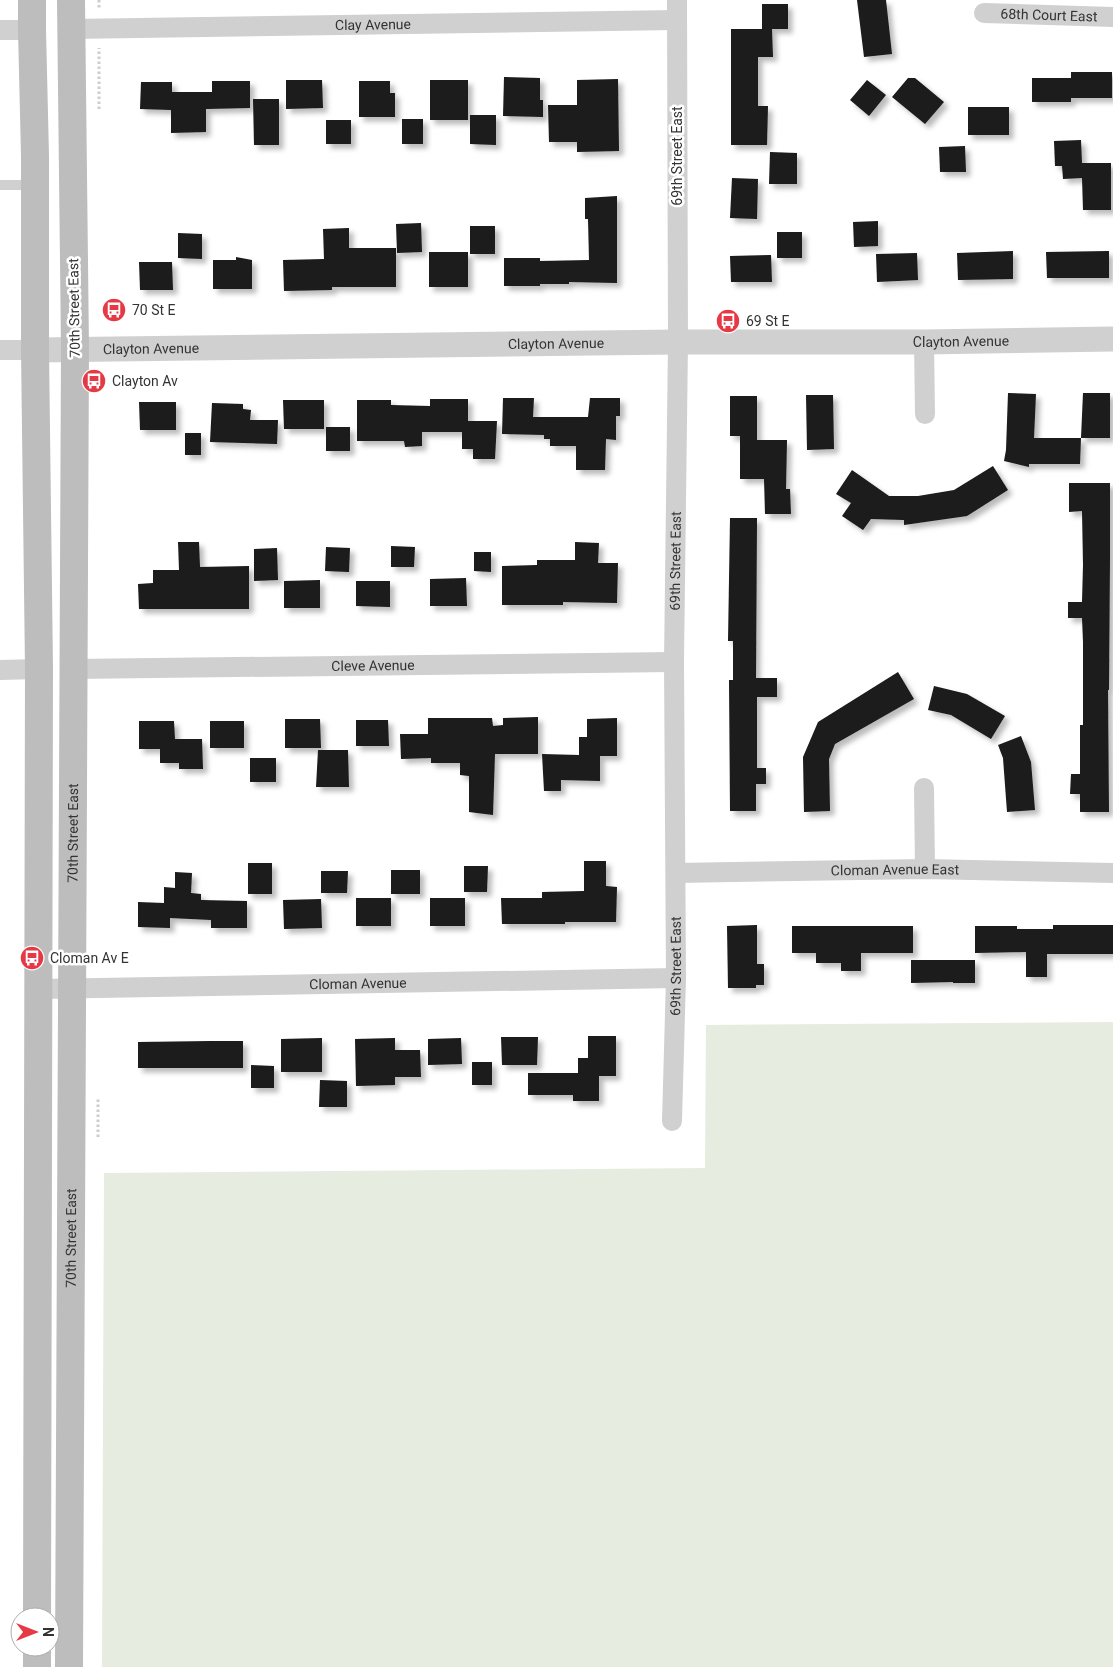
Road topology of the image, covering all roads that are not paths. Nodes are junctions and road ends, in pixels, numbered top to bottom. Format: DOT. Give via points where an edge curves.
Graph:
graph roads {
  1 [pos="32,0"];
  2 [pos="71,0"];
  3 [pos="677,10"];
  4 [pos="984,13"];
  5 [pos="1113,17"];
  6 [pos="71,29"];
  7 [pos="0,30"];
  8 [pos="32,30"];
  9 [pos="0,185"];
  10 [pos="35,185"];
  11 [pos="1113,339"];
  12 [pos="678,342"];
  13 [pos="924,342"];
  14 [pos="75,349"];
  15 [pos="0,350"];
  16 [pos="35,350"];
  17 [pos="925,414"];
  18 [pos="674,662"];
  19 [pos="73,669"];
  20 [pos="0,670"];
  21 [pos="39,670"];
  22 [pos="924,788"];
  23 [pos="925,869"];
  24 [pos="676,873"];
  25 [pos="1113,873"];
  26 [pos="676,978"];
  27 [pos="71,988"];
  28 [pos="40,989"];
  29 [pos="672,1121"];
  30 [pos="37,1607"];
  31 [pos="69,1667"];
  1 -- 8 [label="main road"];
  2 -- 6 [label="main road, 70th Street East"];
  3 -- 6 [label="street, Clay Avenue"];
  3 -- 12 [label="street, 69th Street East"];
  4 -- 5 [label="street, 68th Court East"];
  6 -- 14 [label="main road, 70th Street East"];
  7 -- 8 [label="street"];
  8 -- 10 [label="main road"];
  9 -- 10 [label="lane"];
  10 -- 16 [label="main road"];
  11 -- 13 [label="street, Clayton Avenue"];
  12 -- 13 [label="street, Clayton Avenue"];
  12 -- 14 [label="street, Clayton Avenue"];
  12 -- 18 [label="street, 69th Street East"];
  13 -- 17 [label="street"];
  14 -- 16 [label="street, Clayton Avenue"];
  14 -- 19 [label="main road, 70th Street East"];
  15 -- 16 [label="street, Clayton Avenue"];
  16 -- 21 [label="main road"];
  18 -- 19 [label="street, Cleve Avenue"];
  18 -- 24 [label="street, 69th Street East"];
  19 -- 27 [label="main road, 70th Street East"];
  20 -- 21 [label="street"];
  21 -- 28 [label="main road"];
  22 -- 23 [label="street"];
  23 -- 24 [label="street, Cloman Avenue East"];
  23 -- 25 [label="street, Cloman Avenue East"];
  24 -- 26 [label="street, 69th Street East"];
  26 -- 27 [label="street, Cloman Avenue"];
  26 -- 29 [label="street, 69th Street East"];
  27 -- 28 [label="street, Cloman Avenue"];
  27 -- 31 [label="main road, 70th Street East"];
  28 -- 30 [label="main road"];
}
